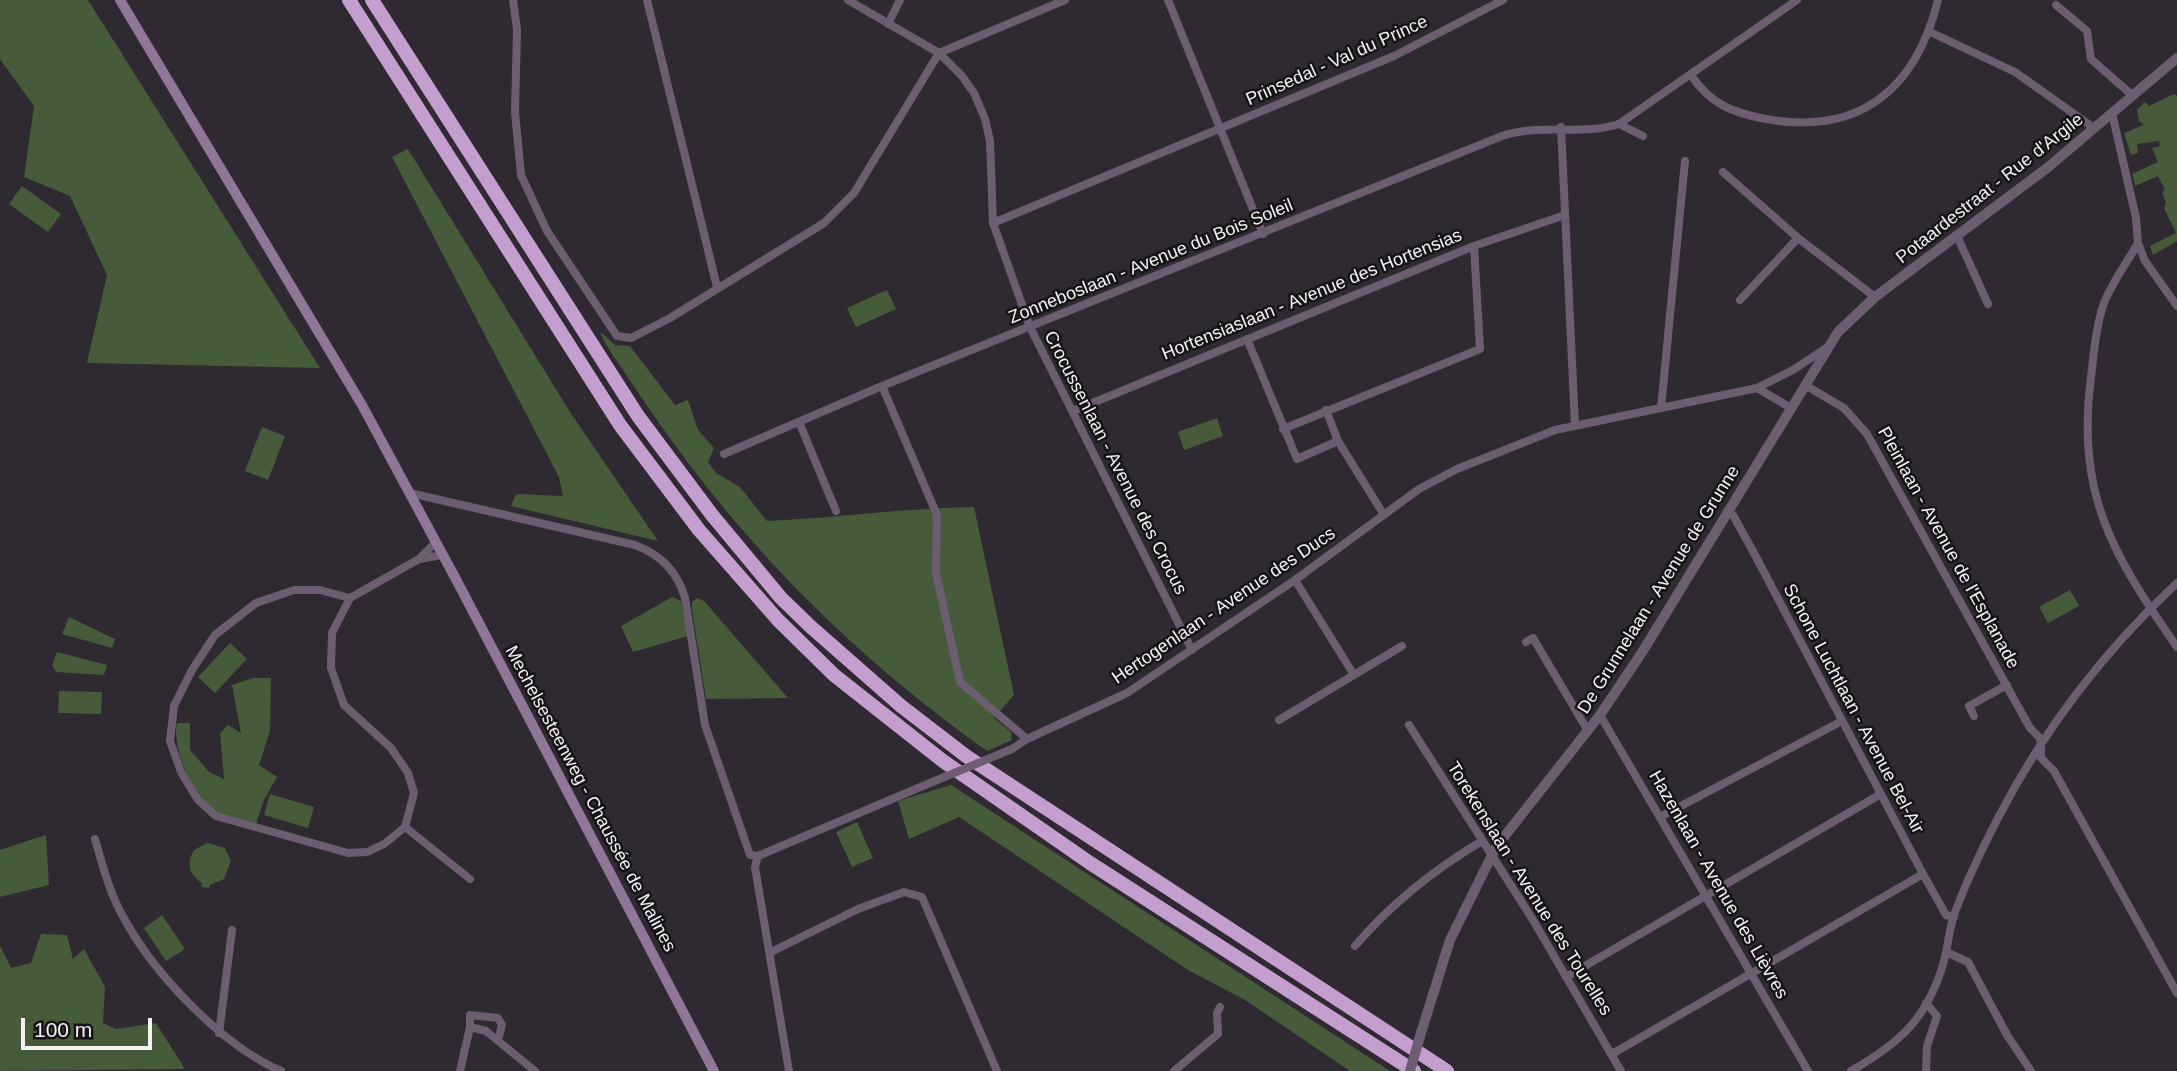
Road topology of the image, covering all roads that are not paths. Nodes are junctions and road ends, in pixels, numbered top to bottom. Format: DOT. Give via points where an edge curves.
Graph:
graph roads {
  1 [pos="120,0"];
  2 [pos="349,0"];
  3 [pos="372,0"];
  4 [pos="513,0"];
  5 [pos="647,0"];
  6 [pos="848,0"];
  7 [pos="900,0"];
  8 [pos="1065,0"];
  9 [pos="1168,0"];
  10 [pos="1503,0"];
  11 [pos="1797,0"];
  12 [pos="1938,0"];
  13 [pos="2056,5"];
  14 [pos="888,24"];
  15 [pos="1928,31"];
  16 [pos="939,53"];
  17 [pos="2177,58"];
  18 [pos="1691,75"];
  19 [pos="2133,96"];
  20 [pos="2112,113"];
  21 [pos="1619,124"];
  22 [pos="1561,127"];
  23 [pos="1220,128"];
  24 [pos="2094,128"];
  25 [pos="1643,135"];
  26 [pos="1685,161"];
  27 [pos="1723,172"];
  28 [pos="1565,215"];
  29 [pos="993,223"];
  30 [pos="1263,234"];
  31 [pos="1957,236"];
  32 [pos="1798,238"];
  33 [pos="2138,243"];
  34 [pos="1474,246"];
  35 [pos="717,287"];
  36 [pos="1875,297"];
  37 [pos="1740,300"];
  38 [pos="1988,304"];
  39 [pos="2177,306"];
  40 [pos="1030,327"];
  41 [pos="1247,339"];
  42 [pos="1826,348"];
  43 [pos="1805,385"];
  44 [pos="882,386"];
  45 [pos="1757,388"];
  46 [pos="1661,408"];
  47 [pos="1791,408"];
  48 [pos="1326,410"];
  49 [pos="1073,411"];
  50 [pos="799,422"];
  51 [pos="1575,425"];
  52 [pos="1283,429"];
  53 [pos="1338,441"];
  54 [pos="724,454"];
  55 [pos="410,493"];
  56 [pos="836,511"];
  57 [pos="1727,511"];
  58 [pos="1384,514"];
  59 [pos="436,542"];
  60 [pos="443,555"];
  61 [pos="419,559"];
  62 [pos="1295,580"];
  63 [pos="2177,583"];
  64 [pos="350,598"];
  65 [pos="2150,608"];
  66 [pos="1526,642"];
  67 [pos="1402,646"];
  68 [pos="2177,647"];
  69 [pos="1192,650"];
  70 [pos="1354,675"];
  71 [pos="2007,685"];
  72 [pos="1600,715"];
  73 [pos="1974,716"];
  74 [pos="1279,720"];
  75 [pos="1842,721"];
  76 [pos="1409,725"];
  77 [pos="1588,731"];
  78 [pos="1027,739"];
  79 [pos="2041,747"];
  80 [pos="1881,794"];
  81 [pos="1660,817"];
  82 [pos="405,827"];
  83 [pos="95,839"];
  84 [pos="1482,841"];
  85 [pos="758,856"];
  86 [pos="1490,856"];
  87 [pos="1923,874"];
  88 [pos="470,879"];
  89 [pos="1706,894"];
  90 [pos="1954,917"];
  91 [pos="232,930"];
  92 [pos="1355,946"];
  93 [pos="771,952"];
  94 [pos="1946,952"];
  95 [pos="1750,972"];
  96 [pos="1566,978"];
  97 [pos="2177,993"];
  98 [pos="1926,1003"];
  99 [pos="1220,1007"];
  100 [pos="1920,1015"];
  101 [pos="1937,1022"];
  102 [pos="470,1027"];
  103 [pos="219,1033"];
  104 [pos="498,1040"];
  105 [pos="1612,1054"];
  106 [pos="281,1071"];
  107 [pos="460,1071"];
  108 [pos="535,1071"];
  109 [pos="714,1071"];
  110 [pos="789,1071"];
  111 [pos="997,1071"];
  112 [pos="1174,1071"];
  113 [pos="1412,1071"];
  114 [pos="1447,1071"];
  115 [pos="1621,1071"];
  116 [pos="1808,1071"];
  117 [pos="1851,1071"];
  118 [pos="1926,1071"];
  119 [pos="2031,1071"];
  1 -- 55 [label="main road, Mechelsesteenweg - Chaussée de Malines"];
  2 -- 113 [label="highway" via="620,425 699,530 778,620 834,675 943,761 1090,863"];
  3 -- 114 [label="highway" via="638,416 781,597 901,706 966,756"];
  4 -- 35 [label="street" via="521,175 547,231 617,336 631,338"];
  5 -- 35 [label="street"];
  6 -- 14 [label="street, Crocussenlaan - Avenue des Crocus"];
  7 -- 14 [label="street"];
  8 -- 16 [label="street"];
  9 -- 23 [label="street"];
  10 -- 23 [label="street, Prinsedal - Val du Prince" via="1394,57"];
  11 -- 18 [label="street"];
  12 -- 15 [label="street"];
  13 -- 19 [label="street" via="2087,31 2093,61"];
  14 -- 16 [label="street, Crocussenlaan - Avenue des Crocus"];
  15 -- 18 [label="street" via="1898,84 1860,111 1835,120 1781,121 1738,113 1710,99"];
  15 -- 24 [label="street" via="2015,72"];
  16 -- 29 [label="street, Crocussenlaan - Avenue des Crocus" via="967,82 985,119"];
  16 -- 35 [label="street" via="854,193 824,223"];
  17 -- 19 [label="street, Potaardestraat - Rue d'Argile"];
  18 -- 21 [label="street"];
  19 -- 20 [label="street, Potaardestraat - Rue d'Argile"];
  20 -- 24 [label="street, Potaardestraat - Rue d'Argile"];
  20 -- 33 [label="street"];
  21 -- 22 [label="street, Zonneboslaan - Avenue du Bois Soleil"];
  21 -- 25 [label="street"];
  22 -- 28 [label="street"];
  22 -- 30 [label="street, Zonneboslaan - Avenue du Bois Soleil" via="1502,136"];
  23 -- 29 [label="street, Prinsedal - Val du Prince"];
  23 -- 30 [label="street"];
  24 -- 31 [label="street, Potaardestraat - Rue d'Argile"];
  26 -- 46 [label="street"];
  27 -- 32 [label="street"];
  28 -- 34 [label="street, Hortensiaslaan - Avenue des Hortensias"];
  28 -- 51 [label="street"];
  29 -- 40 [label="street, Crocussenlaan - Avenue des Crocus"];
  30 -- 40 [label="street, Zonneboslaan - Avenue du Bois Soleil"];
  31 -- 36 [label="street, Potaardestraat - Rue d'Argile"];
  31 -- 38 [label="street"];
  32 -- 36 [label="street"];
  32 -- 37 [label="street"];
  33 -- 39 [label="street" via="2145,261"];
  33 -- 65 [label="street" via="2101,314 2087,438 2106,530"];
  34 -- 41 [label="street, Hortensiaslaan - Avenue des Hortensias"];
  34 -- 48 [label="street" via="1480,349"];
  36 -- 42 [label="street, Potaardestraat - Rue d'Argile"];
  40 -- 44 [label="street, Zonneboslaan - Avenue du Bois Soleil"];
  40 -- 49 [label="street, Crocussenlaan - Avenue des Crocus"];
  41 -- 49 [label="street, Hortensiaslaan - Avenue des Hortensias"];
  41 -- 52 [label="street"];
  42 -- 43 [label="street, De Grunnelaan - Avenue de Grunne"];
  42 -- 45 [label="street, Hertogenlaan - Avenue des Ducs"];
  43 -- 47 [label="street, De Grunnelaan - Avenue de Grunne"];
  43 -- 71 [label="street, Pleinlaan - Avenue de l'Esplanade" via="1843,408 1867,434"];
  44 -- 50 [label="street, Zonneboslaan - Avenue du Bois Soleil"];
  44 -- 78 [label="street" via="939,526 936,573 956,673 966,688"];
  45 -- 46 [label="street, Hertogenlaan - Avenue des Ducs"];
  45 -- 47 [label="street"];
  46 -- 51 [label="street, Hertogenlaan - Avenue des Ducs"];
  47 -- 57 [label="street, De Grunnelaan - Avenue de Grunne"];
  48 -- 52 [label="street"];
  48 -- 53 [label="street"];
  49 -- 69 [label="street, Crocussenlaan - Avenue des Crocus"];
  50 -- 54 [label="street, Zonneboslaan - Avenue du Bois Soleil"];
  50 -- 56 [label="street"];
  51 -- 58 [label="street, Hertogenlaan - Avenue des Ducs" via="1467,464"];
  52 -- 53 [label="street" via="1297,459"];
  53 -- 58 [label="street"];
  55 -- 59 [label="main road, Mechelsesteenweg - Chaussée de Malines"];
  55 -- 85 [label="street" via="635,545 668,565 685,598 705,724 750,855"];
  57 -- 72 [label="street, De Grunnelaan - Avenue de Grunne"];
  57 -- 75 [label="street, Schone Luchtlaan - Avenue Bel-Air"];
  58 -- 62 [label="street, Hertogenlaan - Avenue des Ducs"];
  59 -- 60 [label="main road, Mechelsesteenweg - Chaussée de Malines"];
  59 -- 61 [label="street"];
  60 -- 61 [label="street"];
  60 -- 109 [label="main road, Mechelsesteenweg - Chaussée de Malines"];
  61 -- 64 [label="street"];
  62 -- 69 [label="street, Hertogenlaan - Avenue des Ducs"];
  62 -- 70 [label="street"];
  63 -- 65 [label="street"];
  64 -- 82 [label="street" via="332,633 331,668 344,705 391,748 408,773 414,793"];
  64 -- 82 [label="street" via="320,590 294,590 257,603 215,635 174,706 170,741 198,800 216,816 348,853 384,844"];
  65 -- 68 [label="street"];
  65 -- 79 [label="street" via="2085,682"];
  66 -- 77 [label="street" via="1533,638"];
  67 -- 70 [label="street"];
  69 -- 78 [label="street, Hertogenlaan - Avenue des Ducs" via="1127,693"];
  70 -- 74 [label="street"];
  71 -- 73 [label="street" via="1969,706"];
  71 -- 79 [label="street, Pleinlaan - Avenue de l'Esplanade"];
  72 -- 77 [label="street, De Grunnelaan - Avenue de Grunne"];
  72 -- 81 [label="street, Hazenlaan - Avenue des Lièvres"];
  75 -- 80 [label="street, Schone Luchtlaan - Avenue Bel-Air"];
  75 -- 81 [label="street"];
  76 -- 84 [label="street, Torekenslaan - Avenue des Tourelles"];
  77 -- 86 [label="street, De Grunnelaan - Avenue de Grunne"];
  78 -- 85 [label="street, Hertogenlaan - Avenue des Ducs, bridge"];
  79 -- 90 [label="street" via="1999,816"];
  79 -- 97 [label="street, Pleinlaan - Avenue de l'Esplanade" via="2041,758 2054,771"];
  80 -- 87 [label="street, Schone Luchtlaan - Avenue Bel-Air"];
  80 -- 89 [label="street"];
  81 -- 89 [label="street, Hazenlaan - Avenue des Lièvres"];
  82 -- 88 [label="street"];
  83 -- 103 [label="street" via="125,920 156,964"];
  84 -- 86 [label="street, Torekenslaan - Avenue des Tourelles"];
  84 -- 92 [label="street" via="1422,883"];
  85 -- 93 [label="street" via="755,867"];
  86 -- 96 [label="street, Torekenslaan - Avenue des Tourelles"];
  86 -- 113 [label="street, De Grunnelaan - Avenue de Grunne, bridge" via="1450,940"];
  87 -- 90 [label="street, Schone Luchtlaan - Avenue Bel-Air" via="1946,915"];
  87 -- 95 [label="street"];
  89 -- 95 [label="street, Hazenlaan - Avenue des Lièvres"];
  89 -- 96 [label="street"];
  90 -- 94 [label="street"];
  91 -- 103 [label="street"];
  93 -- 110 [label="street"];
  93 -- 111 [label="street" via="904,892 922,897"];
  94 -- 98 [label="street"];
  94 -- 119 [label="street" via="1968,962"];
  95 -- 105 [label="street"];
  95 -- 116 [label="street, Hazenlaan - Avenue des Lièvres"];
  96 -- 105 [label="street, Torekenslaan - Avenue des Tourelles"];
  98 -- 100 [label="street"];
  98 -- 101 [label="street" via="1935,1010"];
  99 -- 112 [label="street" via="1218,1034"];
  100 -- 101 [label="street"];
  100 -- 117 [label="street" via="1901,1039"];
  101 -- 118 [label="street" via="1927,1046"];
  102 -- 104 [label="street"];
  102 -- 104 [label="street" via="469,1017 474,1013 498,1018 502,1025"];
  102 -- 107 [label="street"];
  103 -- 106 [label="street"];
  104 -- 108 [label="street"];
  105 -- 115 [label="street, Torekenslaan - Avenue des Tourelles"];
}
